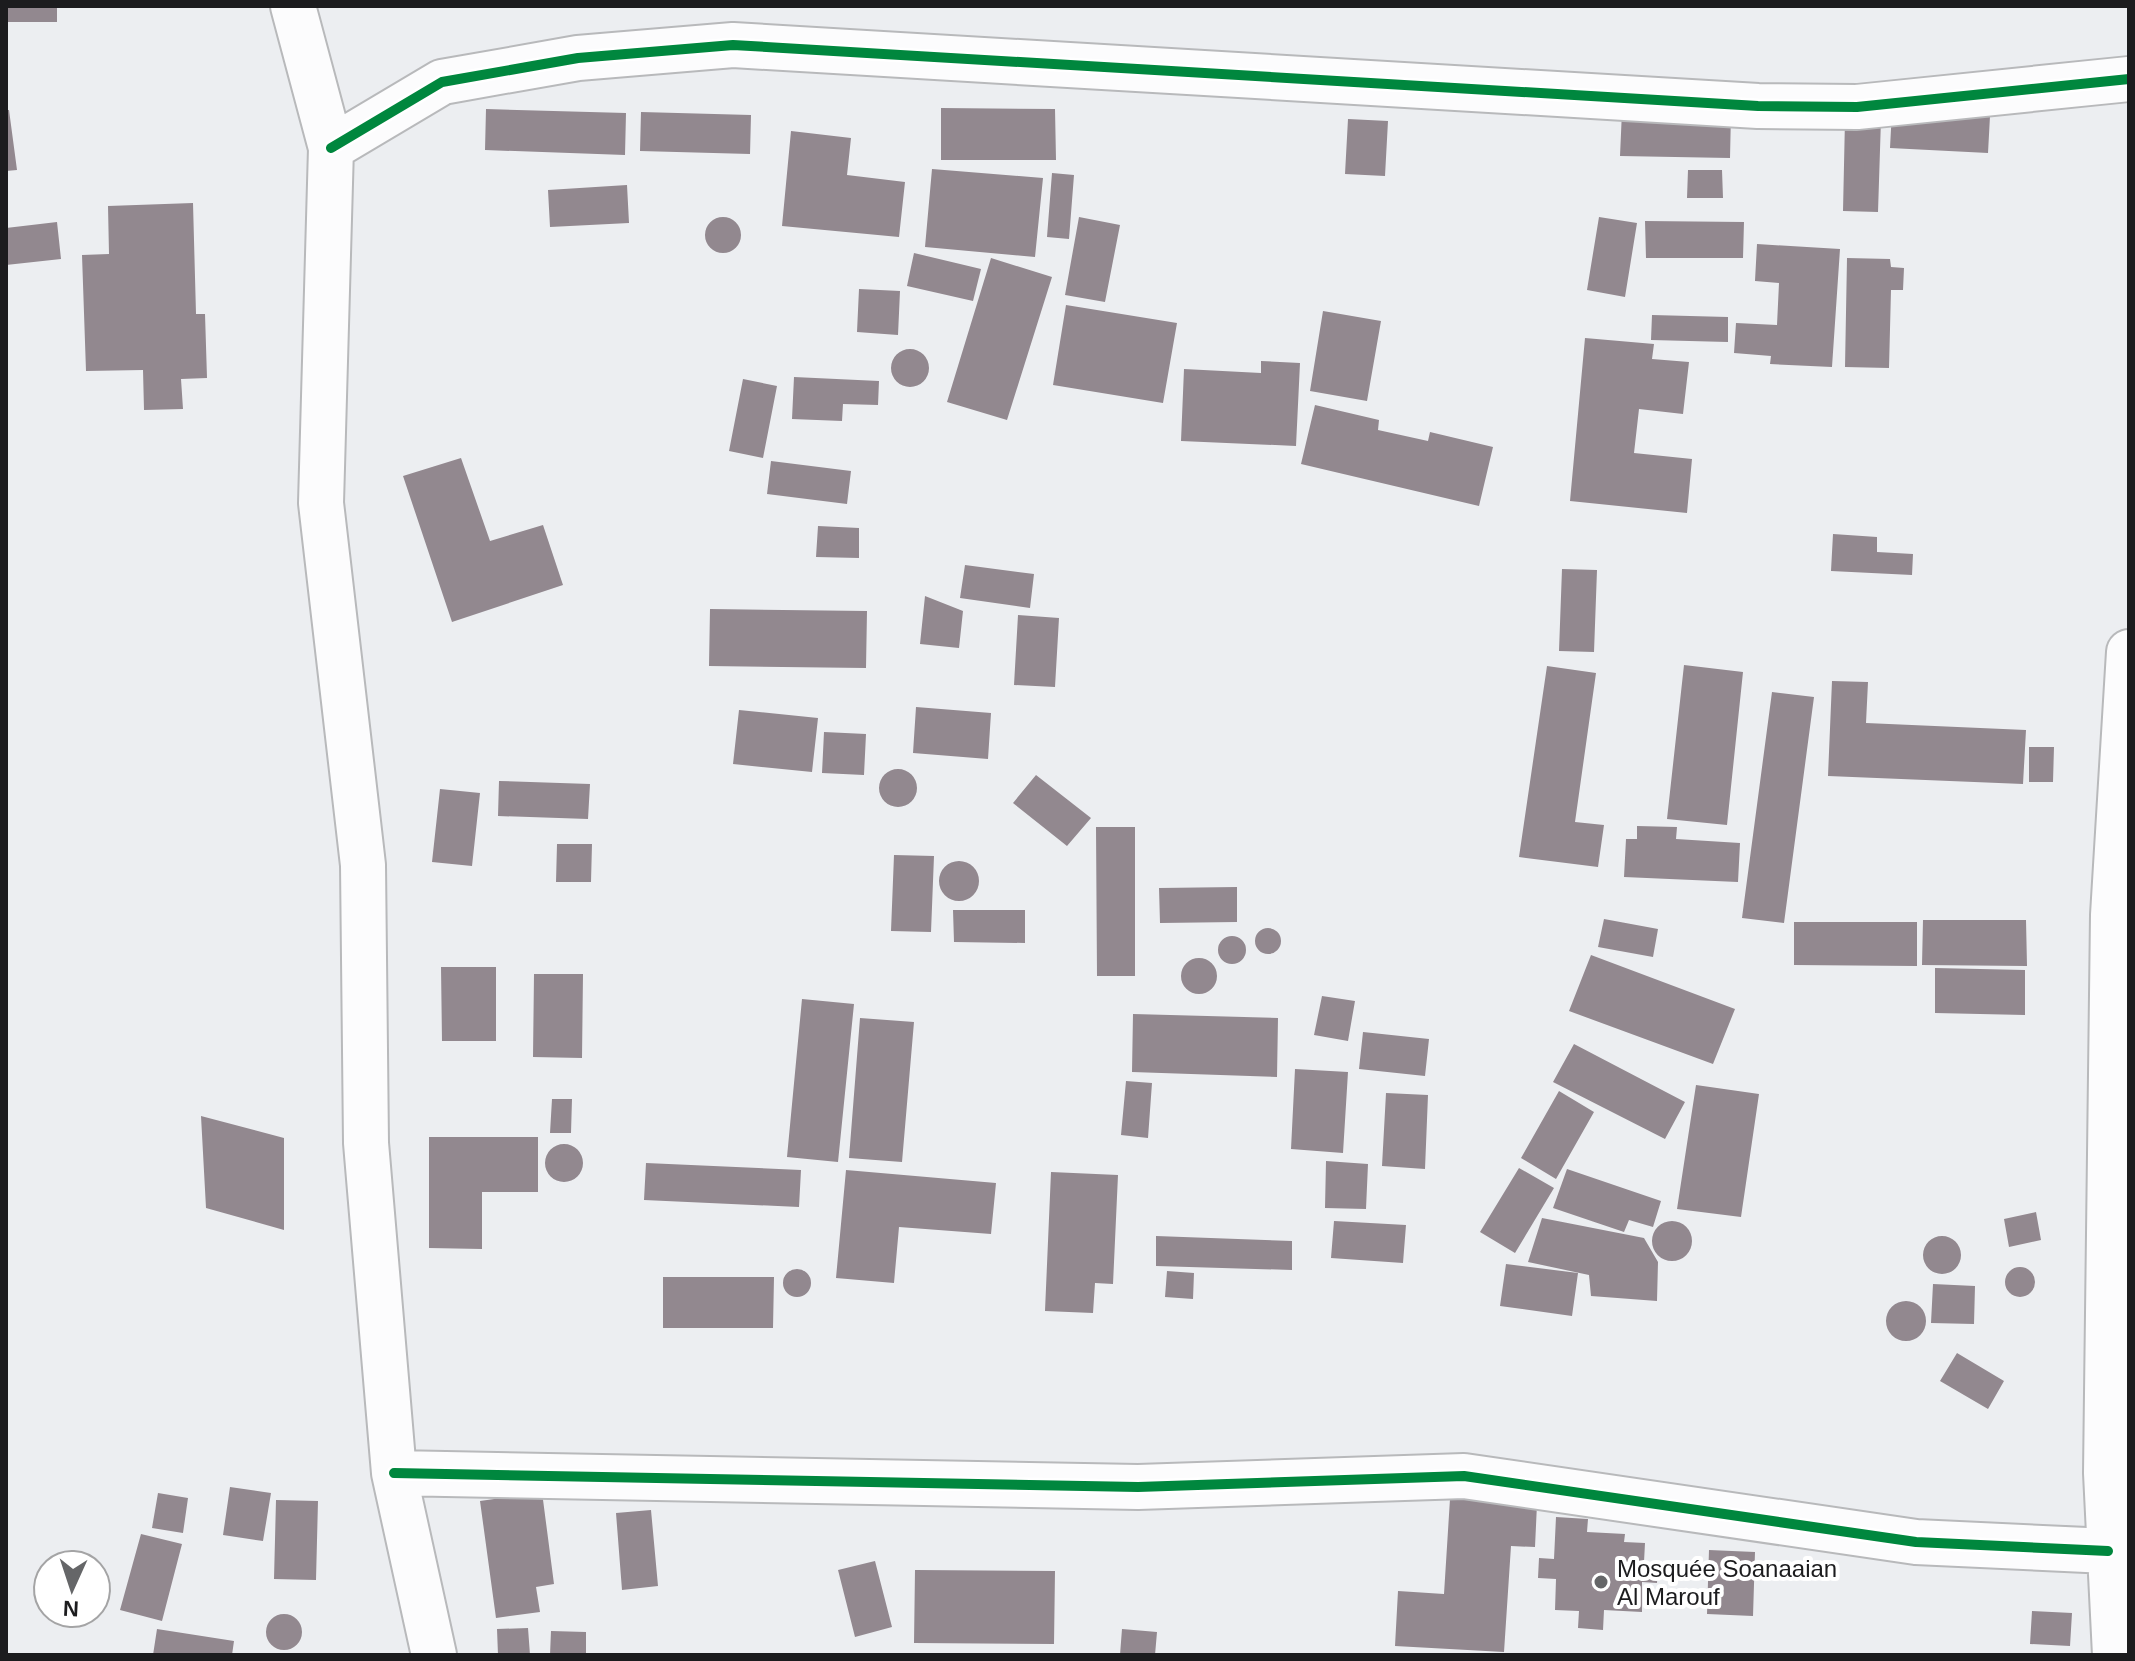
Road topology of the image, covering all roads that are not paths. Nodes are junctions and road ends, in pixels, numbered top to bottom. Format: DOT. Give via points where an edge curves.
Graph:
graph roads {
  1 [pos="293,6"];
  2 [pos="2129,79"];
  3 [pos="331,148"];
  4 [pos="2129,652"];
  5 [pos="2117,1472"];
  6 [pos="394,1473"];
  7 [pos="2108,1551"];
  8 [pos="434,1655"];
  9 [pos="2115,1655"];
  1 -- 3 [label="street"];
  2 -- 3 [label="street" via="1857,107 1758,106 733,45 578,58 442,82"];
  3 -- 6 [label="street" via="321,503 363,865 366,1143"];
  4 -- 5 [label="street" via="2113,915"];
  5 -- 7 [label="street"];
  6 -- 7 [label="street" via="1138,1487 1464,1476 1916,1542"];
  6 -- 8 [label="street"];
  7 -- 9 [label="street"];
}
